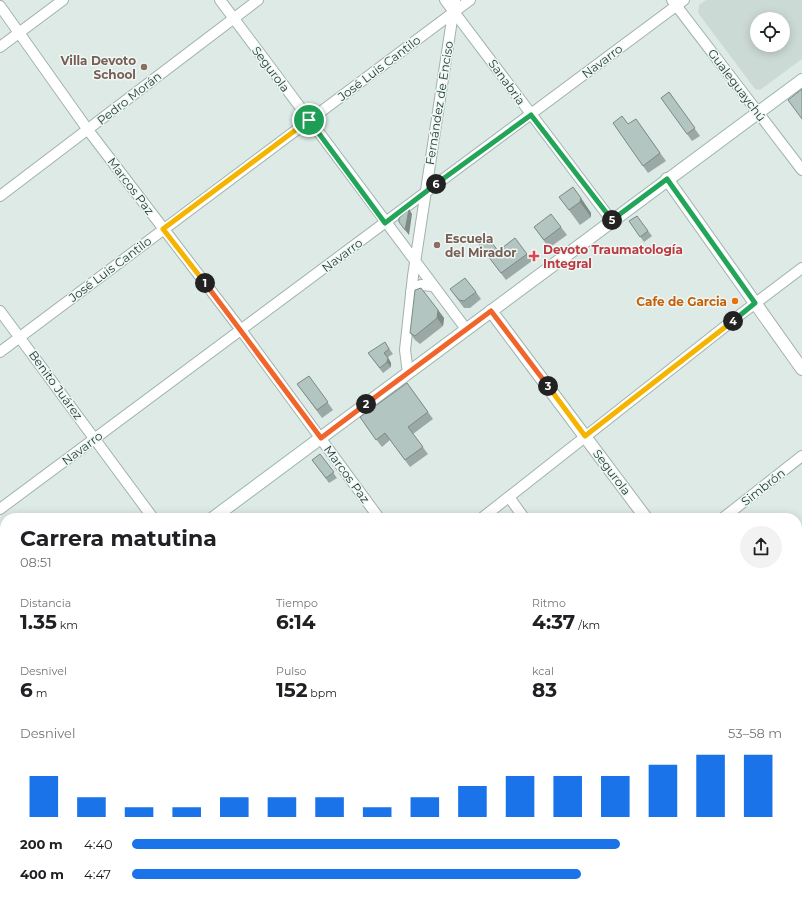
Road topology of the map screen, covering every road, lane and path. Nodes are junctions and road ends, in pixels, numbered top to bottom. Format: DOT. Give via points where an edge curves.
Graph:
graph roads {
  1 [pos="63,0"];
  2 [pos="220,0"];
  3 [pos="258,0"];
  4 [pos="445,0"];
  5 [pos="455,0"];
  6 [pos="470,0"];
  7 [pos="677,2"];
  8 [pos="0,6"];
  9 [pos="454,12"];
  10 [pos="234,18"];
  11 [pos="19,32"];
  12 [pos="0,47"];
  13 [pos="802,80"];
  14 [pos="758,112"];
  15 [pos="531,115"];
  16 [pos="309,120"];
  17 [pos="88,130"];
  18 [pos="802,170"];
  19 [pos="667,179"];
  20 [pos="426,192"];
  21 [pos="0,196"];
  22 [pos="612,221"];
  23 [pos="385,223"];
  24 [pos="163,229"];
  25 [pos="415,262"];
  26 [pos="802,268"];
  27 [pos="433,286"];
  28 [pos="411,291"];
  29 [pos="755,303"];
  30 [pos="0,311"];
  31 [pos="491,311"];
  32 [pos="466,329"];
  33 [pos="241,330"];
  34 [pos="20,337"];
  35 [pos="0,352"];
  36 [pos="802,369"];
  37 [pos="408,373"];
  38 [pos="585,436"];
  39 [pos="94,438"];
  40 [pos="321,438"];
  41 [pos="802,456"];
  42 [pos="508,497"];
  43 [pos="0,509"];
  44 [pos="149,513"];
  45 [pos="220,513"];
  46 [pos="375,513"];
  47 [pos="488,513"];
  48 [pos="520,513"];
  49 [pos="642,513"];
  50 [pos="729,513"];
  1 -- 11 [label="street"];
  2 -- 10 [label="street, Segurola"];
  3 -- 10 [label="street, Pedro Morán"];
  4 -- 9 [label="street, Sanabria"];
  5 -- 9 [label="street, Fernández de Enciso"];
  6 -- 9 [label="street, José Luis Cantilo"];
  7 -- 14 [label="street, Gualeguaychú"];
  7 -- 15 [label="street, Navarro"];
  8 -- 11 [label="street, Marcos Paz"];
  9 -- 15 [label="street, Sanabria"];
  9 -- 16 [label="street, José Luis Cantilo"];
  9 -- 20 [label="street, Fernández de Enciso"];
  10 -- 16 [label="street, Segurola"];
  10 -- 17 [label="street, Pedro Morán"];
  11 -- 12 [label="street"];
  11 -- 17 [label="street, Marcos Paz"];
  13 -- 14 [label="main road"];
  14 -- 18 [label="street, Gualeguaychú"];
  14 -- 19 [label="main road"];
  15 -- 20 [label="street, Navarro"];
  15 -- 22 [label="street, Sanabria"];
  16 -- 23 [label="street, Segurola"];
  16 -- 24 [label="street, José Luis Cantilo"];
  17 -- 21 [label="street, Pedro Morán"];
  17 -- 24 [label="street, Marcos Paz"];
  19 -- 22 [label="main road"];
  19 -- 29 [label="main road"];
  20 -- 23 [label="street, Navarro"];
  20 -- 25 [label="street, Fernández de Enciso"];
  22 -- 31 [label="main road"];
  23 -- 25 [label="street, Segurola"];
  23 -- 33 [label="street, Navarro"];
  24 -- 33 [label="street, Marcos Paz"];
  24 -- 34 [label="street, José Luis Cantilo"];
  25 -- 27 [label="street, Segurola"];
  25 -- 28 [label="street, Fernández de Enciso"];
  26 -- 29 [label="street"];
  27 -- 28 [label="street" via="421,285"];
  27 -- 32 [label="street, Segurola"];
  28 -- 37 [label="street, Fernández de Enciso" via="405,350"];
  29 -- 36 [label="main road"];
  29 -- 38 [label="street"];
  30 -- 34 [label="street, Benito Juárez"];
  31 -- 32 [label="main road"];
  31 -- 38 [label="main road, Segurola"];
  32 -- 37 [label="main road"];
  33 -- 39 [label="street, Navarro"];
  33 -- 40 [label="street, Marcos Paz"];
  34 -- 35 [label="street, José Luis Cantilo"];
  34 -- 39 [label="street, Benito Juárez"];
  37 -- 40 [label="main road"];
  38 -- 42 [label="street"];
  38 -- 49 [label="main road, Segurola"];
  39 -- 43 [label="street, Navarro"];
  39 -- 44 [label="street, Benito Juárez"];
  40 -- 45 [label="main road"];
  40 -- 46 [label="street, Marcos Paz"];
  41 -- 50 [label="street, Simbrón"];
  42 -- 47 [label="street"];
  42 -- 48 [label="street"];
}
